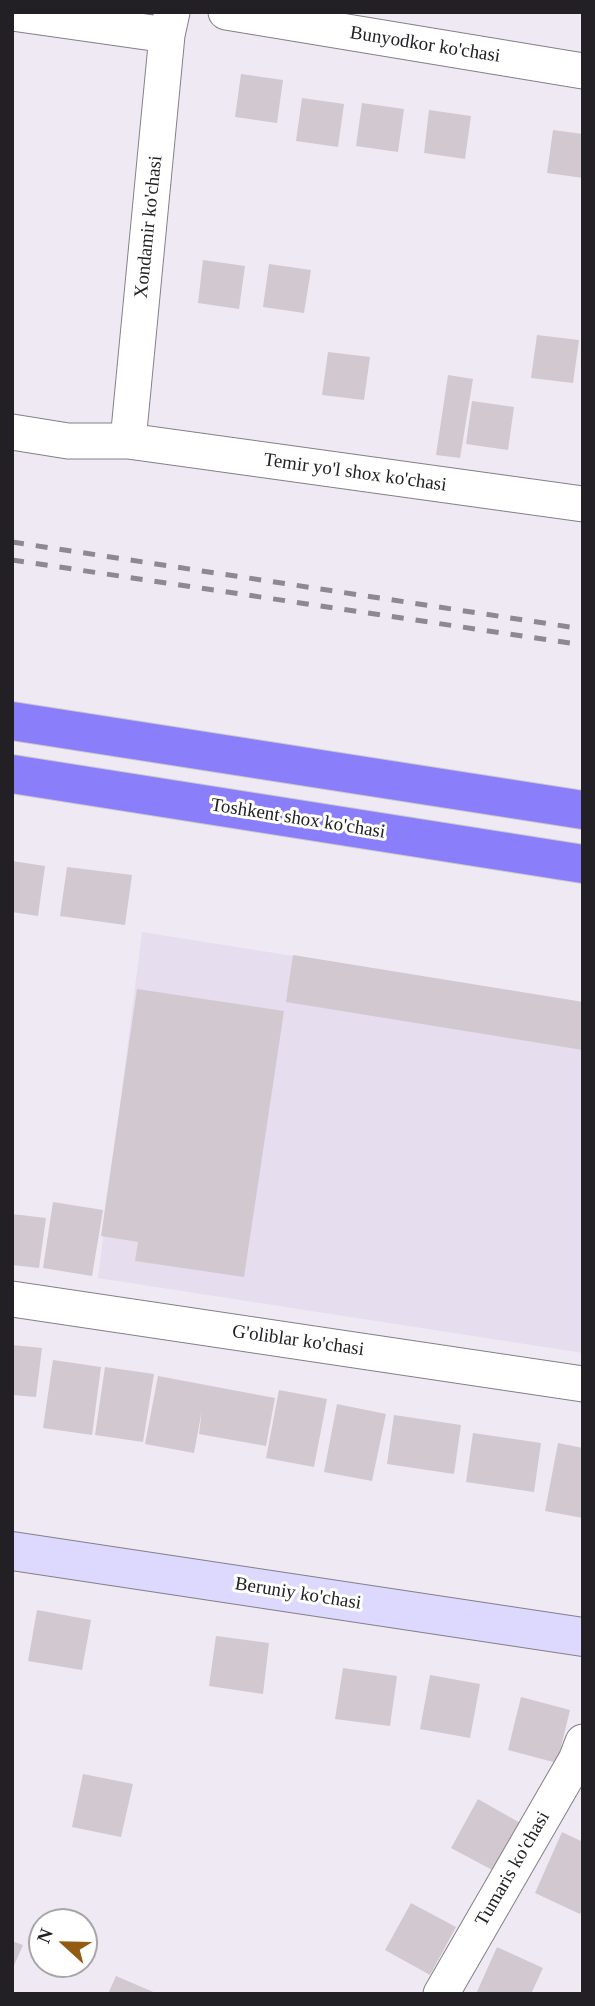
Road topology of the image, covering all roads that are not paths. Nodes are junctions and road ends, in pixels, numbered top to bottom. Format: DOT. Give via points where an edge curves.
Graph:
graph roads {
  1 [pos="226,12"];
  2 [pos="12,13"];
  3 [pos="169,24"];
  4 [pos="583,71"];
  5 [pos="12,432"];
  6 [pos="128,441"];
  7 [pos="583,505"];
  8 [pos="12,721"];
  9 [pos="12,774"];
  10 [pos="583,810"];
  11 [pos="583,864"];
  12 [pos="12,1299"];
  13 [pos="583,1384"];
  14 [pos="12,1551"];
  15 [pos="583,1637"];
  16 [pos="583,1742"];
  17 [pos="441,1994"];
  1 -- 4 [label="street, Bunyodkor ko'chasi"];
  2 -- 3 [label="street"];
  3 -- 6 [label="street, Xondamir ko'chasi"];
  5 -- 6 [label="street, Temir yo'l shox ko'chasi" via="68,442"];
  6 -- 7 [label="street, Temir yo'l shox ko'chasi"];
  8 -- 10 [label="highway"];
  9 -- 11 [label="highway, Toshkent shox ko'chasi"];
  12 -- 13 [label="street, G'oliblar ko'chasi"];
  14 -- 15 [label="street, Beruniy ko'chasi"];
  16 -- 17 [label="street, Tumaris ko'chasi"];
}
